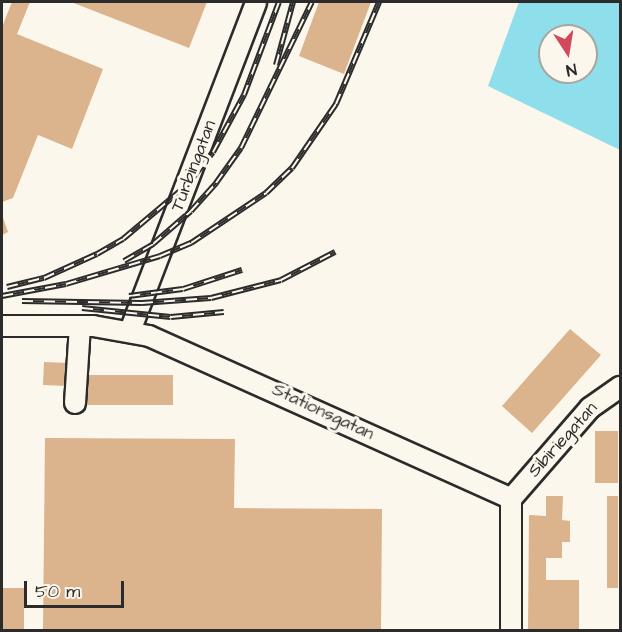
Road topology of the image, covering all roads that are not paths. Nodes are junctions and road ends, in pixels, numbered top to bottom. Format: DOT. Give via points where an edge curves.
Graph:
graph roads {
  1 [pos="256,2"];
  2 [pos="2,326"];
  3 [pos="80,326"];
  4 [pos="130,331"];
  5 [pos="621,387"];
  6 [pos="75,403"];
  7 [pos="511,500"];
  8 [pos="511,630"];
  1 -- 4 [label="street, Turbingatan"];
  2 -- 3 [label="street, Stationsgatan"];
  3 -- 4 [label="street, Stationsgatan"];
  3 -- 6 [label="street"];
  4 -- 7 [label="street, Stationsgatan" via="194,353"];
  5 -- 7 [label="street, Sibiriegatan" via="590,408"];
  7 -- 8 [label="street"];
}
